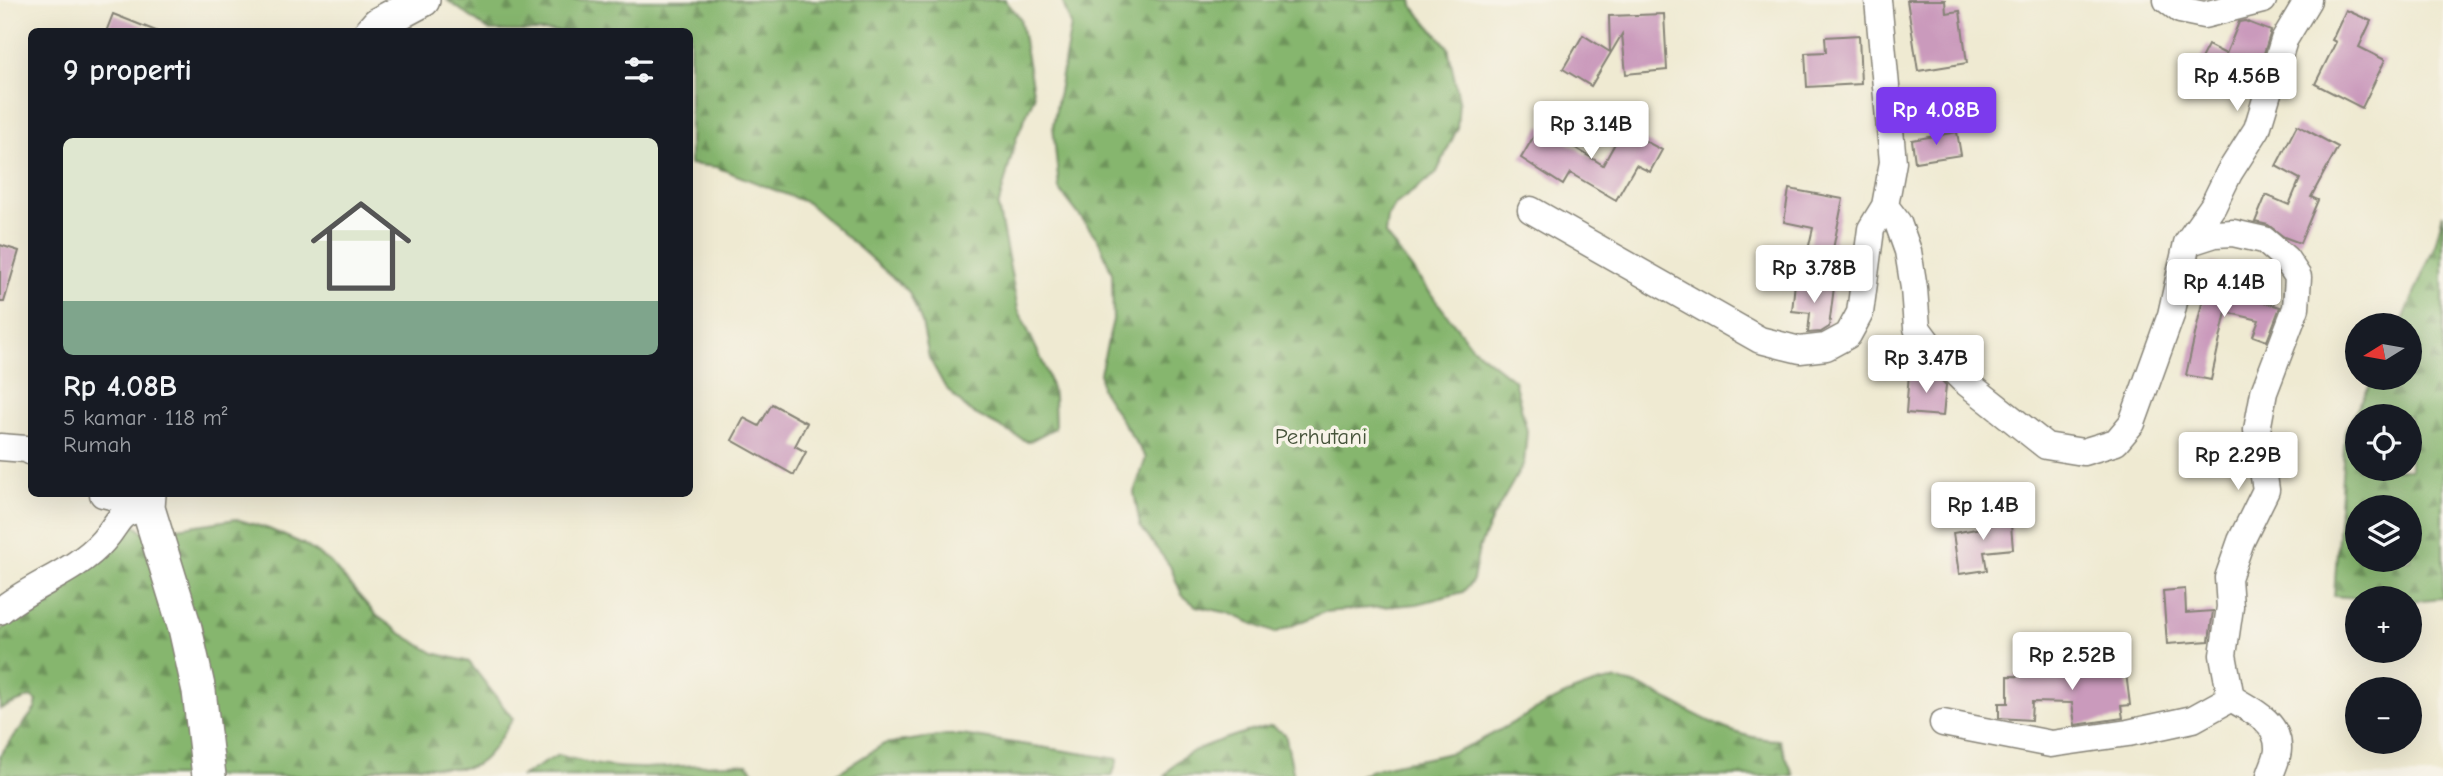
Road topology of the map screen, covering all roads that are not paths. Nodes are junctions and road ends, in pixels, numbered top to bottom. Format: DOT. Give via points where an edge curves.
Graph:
graph roads {
  1 [pos="423,0"];
  2 [pos="1878,0"];
  3 [pos="2166,0"];
  4 [pos="2263,0"];
  5 [pos="2308,0"];
  6 [pos="374,28"];
  7 [pos="1885,206"];
  8 [pos="1531,210"];
  9 [pos="2188,243"];
  10 [pos="0,447"];
  11 [pos="28,450"];
  12 [pos="116,497"];
  13 [pos="144,498"];
  14 [pos="0,611"];
  15 [pos="2231,698"];
  16 [pos="1943,723"];
  17 [pos="209,776"];
  18 [pos="2270,776"];
  1 -- 6 [label="main road"];
  2 -- 7 [label="street" via="1893,162"];
  3 -- 4 [label="street" via="2180,10 2204,15"];
  5 -- 9 [label="street" via="2284,40 2257,129"];
  7 -- 8 [label="street" via="1871,229 1860,313 1848,335 1826,347 1800,350 1760,340"];
  7 -- 9 [label="street" via="1898,223 1908,251 1917,328 1934,351 2046,446 2083,452 2116,442 2132,423 2171,315"];
  9 -- 15 [label="street" via="2233,233 2264,240 2298,277 2297,308 2264,392 2257,430 2266,490 2228,578 2230,607 2223,655"];
  10 -- 11 [label="street"];
  12 -- 13 [label="street"];
  13 -- 14 [label="street" via="83,558"];
  13 -- 17 [label="main road" via="194,666"];
  15 -- 16 [label="street" via="2193,719 2051,744"];
  15 -- 18 [label="street" via="2275,730 2278,750"];
}
